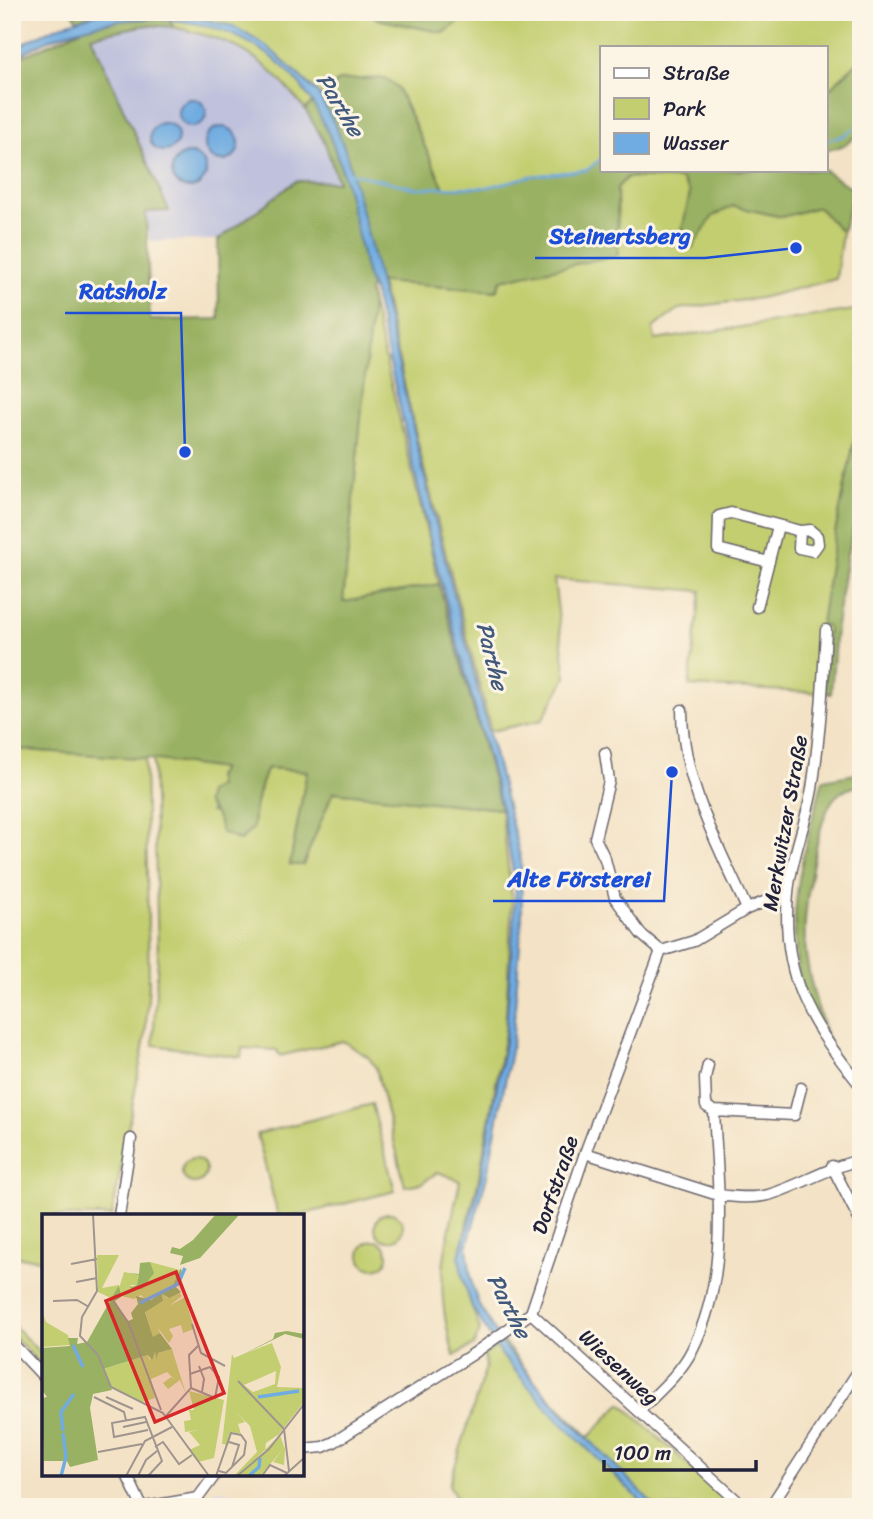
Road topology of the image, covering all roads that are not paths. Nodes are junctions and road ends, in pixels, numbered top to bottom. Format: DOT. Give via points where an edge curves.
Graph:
graph roads {
  1 [pos="778,526"];
  2 [pos="800,531"];
  3 [pos="769,562"];
  4 [pos="757,607"];
  5 [pos="826,630"];
  6 [pos="682,710"];
  7 [pos="605,753"];
  8 [pos="788,892"];
  9 [pos="747,909"];
  10 [pos="661,951"];
  11 [pos="708,1065"];
  12 [pos="861,1086"];
  13 [pos="801,1088"];
  14 [pos="714,1111"];
  15 [pos="131,1139"];
  16 [pos="585,1153"];
  17 [pos="861,1160"];
  18 [pos="832,1166"];
  19 [pos="718,1195"];
  20 [pos="119,1214"];
  21 [pos="861,1223"];
  22 [pos="531,1313"];
  23 [pos="12,1343"];
  24 [pos="861,1367"];
  25 [pos="42,1375"];
  26 [pos="639,1411"];
  27 [pos="304,1449"];
  28 [pos="128,1477"];
  29 [pos="214,1477"];
  30 [pos="143,1507"];
  31 [pos="744,1507"];
  32 [pos="770,1507"];
  1 -- 2 [label="street"];
  1 -- 3 [label="street"];
  1 -- 3 [label="street" via="731,513 719,516 718,549"];
  3 -- 4 [label="street"];
  5 -- 8 [label="street, Merkwitzer Straße" via="821,726"];
  6 -- 9 [label="street" via="690,780"];
  7 -- 10 [label="street" via="609,781 595,838 615,898 641,934"];
  8 -- 9 [label="street"];
  8 -- 12 [label="street, Merkwitzer Straße" via="788,933 804,1007 821,1037"];
  9 -- 10 [label="street" via="694,941"];
  10 -- 16 [label="street, Dorfstraße"];
  11 -- 14 [label="street" via="706,1106"];
  13 -- 14 [label="street" via="794,1115"];
  14 -- 19 [label="street"];
  15 -- 20 [label="street"];
  16 -- 19 [label="street"];
  16 -- 22 [label="street, Dorfstraße"];
  17 -- 18 [label="street"];
  18 -- 19 [label="street" via="768,1195"];
  18 -- 21 [label="street"];
  19 -- 26 [label="street" via="718,1270 692,1352"];
  22 -- 26 [label="street, Wiesenweg"];
  22 -- 27 [label="street" via="334,1443"];
  23 -- 25 [label="street"];
  24 -- 32 [label="street"];
  26 -- 31 [label="street, Wiesenweg"];
  28 -- 30 [label="street"];
  29 -- 30 [label="street" via="198,1498"];
}
